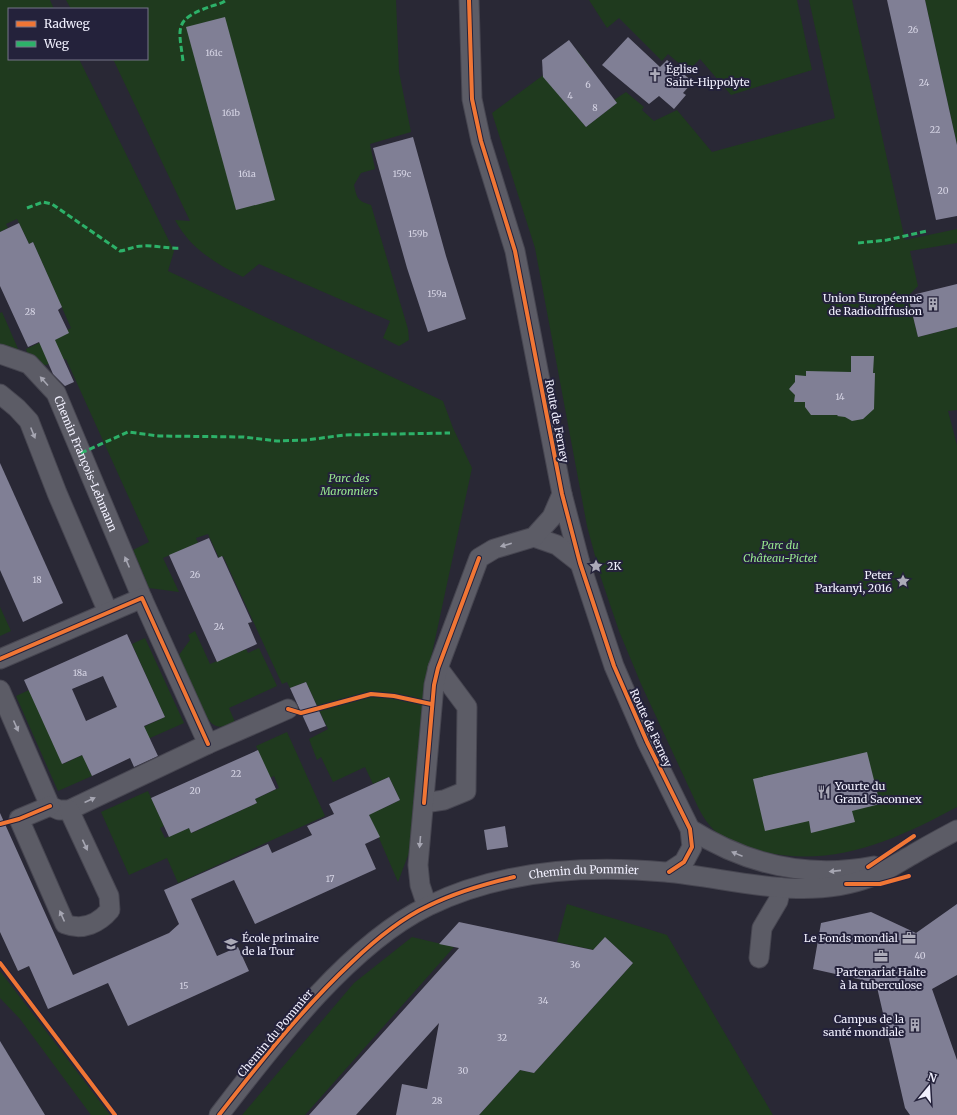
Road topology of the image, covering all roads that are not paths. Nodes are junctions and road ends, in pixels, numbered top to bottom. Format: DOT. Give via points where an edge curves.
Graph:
graph roads {
  1 [pos="469,0"];
  2 [pos="0,354"];
  3 [pos="0,394"];
  4 [pos="562,494"];
  5 [pos="534,537"];
  6 [pos="580,563"];
  7 [pos="142,598"];
  8 [pos="108,612"];
  9 [pos="0,659"];
  10 [pos="438,668"];
  11 [pos="0,690"];
  12 [pos="288,709"];
  13 [pos="208,744"];
  14 [pos="424,803"];
  15 [pos="50,806"];
  16 [pos="69,810"];
  17 [pos="690,829"];
  18 [pos="957,830"];
  19 [pos="901,861"];
  20 [pos="668,872"];
  21 [pos="781,888"];
  22 [pos="427,906"];
  23 [pos="759,958"];
  24 [pos="219,1115"];
  1 -- 4 [label="street, Route de Ferney" via="472,99 515,251"];
  7 -- 2 [label="street, Chemin François-Lehmann, one-way" via="56,394 29,364"];
  3 -- 8 [label="street, one-way" via="28,421"];
  4 -- 5 [label="street" via="552,517"];
  4 -- 6 [label="street, Route de Ferney"];
  5 -- 6 [label="street" via="557,546"];
  5 -- 10 [label="street, one-way" via="494,549 479,558"];
  6 -- 17 [label="street, Route de Ferney" via="625,692"];
  7 -- 8 [label="street"];
  7 -- 13 [label="street, Chemin François-Lehmann"];
  8 -- 9 [label="street"];
  10 -- 14 [label="street" via="431,704"];
  10 -- 14 [label="street" via="467,707 466,791 444,800"];
  11 -- 15 [label="street, one-way"];
  12 -- 13 [label="street"];
  16 -- 13 [label="street, one-way"];
  14 -- 22 [label="street, one-way" via="418,875"];
  15 -- 16 [label="street" via="59,810"];
  16 -- 15 [label="street, one-way" via="109,896 110,910 103,918 90,925 74,928 65,924 19,819"];
  19 -- 17 [label="street, one-way" via="823,872 799,869 739,855 713,844"];
  17 -- 20 [label="street" via="692,847 684,862"];
  18 -- 19 [label="street, Chemin du Pommier"];
  19 -- 21 [label="street, Chemin du Pommier" via="872,877 846,884"];
  20 -- 21 [label="street, Chemin du Pommier"];
  20 -- 22 [label="street, Chemin du Pommier" via="590,870 528,875 483,884"];
  21 -- 23 [label="street" via="778,901 762,928"];
  22 -- 24 [label="street, Chemin du Pommier" via="364,951 313,1000"];
}
